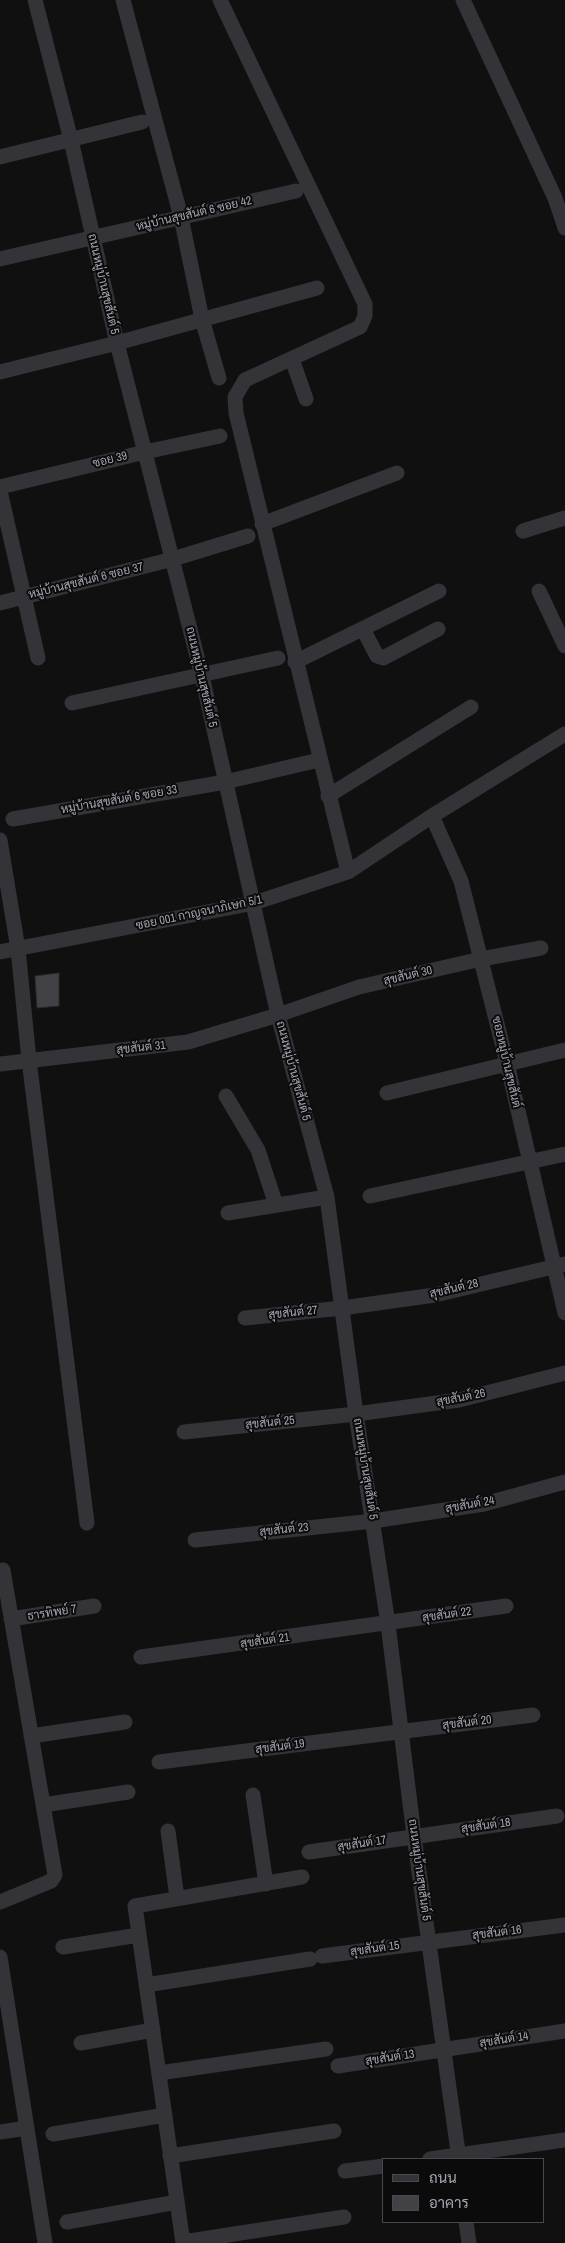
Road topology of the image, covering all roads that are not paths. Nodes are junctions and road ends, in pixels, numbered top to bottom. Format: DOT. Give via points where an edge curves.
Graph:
graph roads {
  1 [pos="35,0"];
  2 [pos="123,0"];
  3 [pos="220,0"];
  4 [pos="463,0"];
  5 [pos="142,122"];
  6 [pos="71,140"];
  7 [pos="0,157"];
  8 [pos="296,191"];
  9 [pos="181,217"];
  10 [pos="565,228"];
  11 [pos="92,238"];
  12 [pos="0,259"];
  13 [pos="317,288"];
  14 [pos="202,319"];
  15 [pos="117,343"];
  16 [pos="292,358"];
  17 [pos="0,372"];
  18 [pos="219,378"];
  19 [pos="306,399"];
  20 [pos="220,436"];
  21 [pos="145,452"];
  22 [pos="397,473"];
  23 [pos="0,489"];
  24 [pos="565,518"];
  25 [pos="262,524"];
  26 [pos="523,531"];
  27 [pos="248,536"];
  28 [pos="173,559"];
  29 [pos="439,591"];
  30 [pos="539,591"];
  31 [pos="23,598"];
  32 [pos="0,603"];
  33 [pos="363,629"];
  34 [pos="438,629"];
  35 [pos="565,646"];
  36 [pos="38,658"];
  37 [pos="278,658"];
  38 [pos="295,662"];
  39 [pos="202,676"];
  40 [pos="72,703"];
  41 [pos="471,707"];
  42 [pos="565,734"];
  43 [pos="319,760"];
  44 [pos="224,782"];
  45 [pos="328,796"];
  46 [pos="432,816"];
  47 [pos="13,819"];
  48 [pos="0,840"];
  49 [pos="348,872"];
  50 [pos="254,903"];
  51 [pos="541,948"];
  52 [pos="18,949"];
  53 [pos="0,952"];
  54 [pos="481,959"];
  55 [pos="278,1015"];
  56 [pos="565,1050"];
  57 [pos="29,1060"];
  58 [pos="507,1063"];
  59 [pos="0,1064"];
  60 [pos="387,1092"];
  61 [pos="226,1096"];
  62 [pos="565,1154"];
  63 [pos="530,1162"];
  64 [pos="370,1196"];
  65 [pos="326,1197"];
  66 [pos="276,1205"];
  67 [pos="228,1213"];
  68 [pos="559,1265"];
  69 [pos="342,1308"];
  70 [pos="565,1313"];
  71 [pos="244,1318"];
  72 [pos="565,1373"];
  73 [pos="356,1414"];
  74 [pos="184,1432"];
  75 [pos="565,1482"];
  76 [pos="372,1521"];
  77 [pos="87,1523"];
  78 [pos="195,1540"];
  79 [pos="3,1570"];
  80 [pos="94,1606"];
  81 [pos="506,1606"];
  82 [pos="11,1619"];
  83 [pos="388,1624"];
  84 [pos="141,1657"];
  85 [pos="533,1715"];
  86 [pos="126,1722"];
  87 [pos="401,1731"];
  88 [pos="31,1736"];
  89 [pos="159,1762"];
  90 [pos="128,1792"];
  91 [pos="253,1794"];
  92 [pos="43,1805"];
  93 [pos="557,1816"];
  94 [pos="168,1831"];
  95 [pos="414,1836"];
  96 [pos="310,1852"];
  97 [pos="302,1877"];
  98 [pos="266,1884"];
  99 [pos="177,1898"];
  100 [pos="0,1902"];
  101 [pos="565,1925"];
  102 [pos="139,1935"];
  103 [pos="428,1941"];
  104 [pos="63,1947"];
  105 [pos="0,1956"];
  106 [pos="146,1985"];
  107 [pos="4,2016"];
  108 [pos="152,2030"];
  109 [pos="565,2031"];
  110 [pos="81,2043"];
  111 [pos="326,2049"];
  112 [pos="443,2049"];
  113 [pos="338,2066"];
  114 [pos="159,2073"];
  115 [pos="165,2115"];
  116 [pos="27,2128"];
  117 [pos="334,2131"];
  118 [pos="0,2132"];
  119 [pos="53,2134"];
  120 [pos="565,2140"];
  121 [pos="170,2156"];
  122 [pos="458,2157"];
  123 [pos="444,2158"];
  124 [pos="382,2166"];
  125 [pos="345,2171"];
  126 [pos="177,2202"];
  127 [pos="344,2217"];
  128 [pos="67,2222"];
  129 [pos="466,2223"];
  130 [pos="45,2243"];
  131 [pos="183,2243"];
  132 [pos="469,2243"];
  1 -- 6 [label="street, ถนนหมู่บ้านสุขสันต์ 5"];
  2 -- 9 [label="street"];
  3 -- 16 [label="street" via="365,304 365,316 360,327"];
  4 -- 10 [label="street" via="555,198"];
  5 -- 6 [label="street"];
  6 -- 7 [label="street"];
  6 -- 11 [label="street, ถนนหมู่บ้านสุขสันต์ 5"];
  8 -- 9 [label="street, หมู่บ้านสุขสันต์ 6 ซอย 42"];
  9 -- 11 [label="street, หมู่บ้านสุขสันต์ 6 ซอย 42"];
  9 -- 14 [label="street"];
  11 -- 12 [label="street, หมู่บ้านสุขสันต์ 6 ซอย 42"];
  11 -- 15 [label="street, ถนนหมู่บ้านสุขสันต์ 5"];
  13 -- 14 [label="street"];
  14 -- 15 [label="street"];
  14 -- 18 [label="street"];
  15 -- 17 [label="street"];
  15 -- 21 [label="street, ถนนหมู่บ้านสุขสันต์ 5"];
  16 -- 19 [label="street"];
  16 -- 25 [label="street" via="244,380 234,397"];
  20 -- 21 [label="street, ซอย 39"];
  21 -- 23 [label="street, ซอย 39"];
  21 -- 28 [label="street, ถนนหมู่บ้านสุขสันต์ 5"];
  22 -- 25 [label="street"];
  23 -- 31 [label="street"];
  24 -- 26 [label="street"];
  25 -- 38 [label="street"];
  27 -- 28 [label="street, หมู่บ้านสุขสันต์ 6 ซอย 37"];
  28 -- 31 [label="street, หมู่บ้านสุขสันต์ 6 ซอย 37"];
  28 -- 39 [label="street, ถนนหมู่บ้านสุขสันต์ 5"];
  29 -- 33 [label="street"];
  30 -- 35 [label="street"];
  31 -- 32 [label="street, หมู่บ้านสุขสันต์ 6 ซอย 37"];
  31 -- 36 [label="street"];
  33 -- 34 [label="street" via="377,656 382,658"];
  33 -- 38 [label="street"];
  37 -- 39 [label="street"];
  38 -- 43 [label="street"];
  39 -- 40 [label="street"];
  39 -- 44 [label="street, ถนนหมู่บ้านสุขสันต์ 5"];
  41 -- 45 [label="street"];
  42 -- 46 [label="street, ซอย 001 กาญจนาภิเษก 5/1"];
  43 -- 44 [label="street, หมู่บ้านสุขสันต์ 6 ซอย 33"];
  43 -- 45 [label="street"];
  44 -- 47 [label="street, หมู่บ้านสุขสันต์ 6 ซอย 33"];
  44 -- 50 [label="street, ถนนหมู่บ้านสุขสันต์ 5"];
  45 -- 49 [label="street"];
  46 -- 49 [label="street, ซอย 001 กาญจนาภิเษก 5/1"];
  46 -- 54 [label="street, ซอยหมู่บ้านสุขสันต์" via="461,881"];
  48 -- 52 [label="street"];
  49 -- 50 [label="street, ซอย 001 กาญจนาภิเษก 5/1"];
  50 -- 52 [label="street, ซอย 001 กาญจนาภิเษก 5/1"];
  50 -- 55 [label="street, ถนนหมู่บ้านสุขสันต์ 5"];
  51 -- 54 [label="street, สุขสันต์ 30"];
  52 -- 53 [label="street, ซอย 001 กาญจนาภิเษก 5/1"];
  52 -- 57 [label="street"];
  54 -- 55 [label="street, สุขสันต์ 30" via="359,987"];
  54 -- 58 [label="street, ซอยหมู่บ้านสุขสันต์"];
  55 -- 57 [label="street, สุขสันต์ 31" via="188,1042"];
  55 -- 65 [label="street, ถนนหมู่บ้านสุขสันต์ 5"];
  56 -- 58 [label="street"];
  57 -- 59 [label="street, สุขสันต์ 31"];
  57 -- 77 [label="street"];
  58 -- 60 [label="street"];
  58 -- 63 [label="street, ซอยหมู่บ้านสุขสันต์"];
  61 -- 66 [label="street" via="258,1150"];
  62 -- 63 [label="street"];
  63 -- 64 [label="street"];
  63 -- 68 [label="street, ซอยหมู่บ้านสุขสันต์"];
  65 -- 66 [label="street"];
  65 -- 69 [label="street, ถนนหมู่บ้านสุขสันต์ 5"];
  66 -- 67 [label="street"];
  68 -- 69 [label="street, สุขสันต์ 28" via="435,1295"];
  68 -- 70 [label="street, ซอยหมู่บ้านสุขสันต์"];
  69 -- 71 [label="street, สุขสันต์ 27"];
  69 -- 73 [label="street, ถนนหมู่บ้านสุขสันต์ 5"];
  72 -- 73 [label="street, สุขสันต์ 26" via="458,1400"];
  73 -- 74 [label="street, สุขสันต์ 25"];
  73 -- 76 [label="street, ถนนหมู่บ้านสุขสันต์ 5"];
  75 -- 76 [label="street, สุขสันต์ 24" via="484,1504"];
  76 -- 78 [label="street, สุขสันต์ 23"];
  76 -- 83 [label="street, ถนนหมู่บ้านสุขสันต์ 5"];
  79 -- 82 [label="street"];
  80 -- 82 [label="street, ธารทิพย์ 7"];
  81 -- 83 [label="street, สุขสันต์ 22"];
  82 -- 88 [label="street"];
  83 -- 84 [label="street, สุขสันต์ 21"];
  83 -- 87 [label="street, ถนนหมู่บ้านสุขสันต์ 5"];
  85 -- 87 [label="street, สุขสันต์ 20"];
  86 -- 88 [label="street"];
  87 -- 89 [label="street, สุขสันต์ 19"];
  87 -- 95 [label="street, ถนนหมู่บ้านสุขสันต์ 5"];
  88 -- 92 [label="street"];
  90 -- 92 [label="street"];
  91 -- 98 [label="street"];
  92 -- 100 [label="street" via="54,1877"];
  93 -- 95 [label="street, สุขสันต์ 18"];
  94 -- 99 [label="street"];
  95 -- 96 [label="street, สุขสันต์ 17"];
  95 -- 103 [label="street, ถนนหมู่บ้านสุขสันต์ 5"];
  97 -- 98 [label="street"];
  98 -- 99 [label="street"];
  99 -- 102 [label="street" via="135,1906"];
  101 -- 103 [label="street, สุขสันต์ 16"];
  102 -- 104 [label="street"];
  102 -- 106 [label="street"];
  103 -- 106 [label="street, สุขสันต์ 15"];
  103 -- 112 [label="street, ถนนหมู่บ้านสุขสันต์ 5"];
  105 -- 107 [label="street"];
  106 -- 108 [label="street"];
  107 -- 116 [label="street"];
  108 -- 110 [label="street"];
  108 -- 114 [label="street"];
  109 -- 112 [label="street, สุขสันต์ 14"];
  111 -- 114 [label="street"];
  112 -- 113 [label="street, สุขสันต์ 13"];
  112 -- 122 [label="street, ถนนหมู่บ้านสุขสันต์ 5"];
  114 -- 115 [label="street"];
  115 -- 119 [label="street"];
  115 -- 121 [label="street"];
  116 -- 118 [label="street"];
  116 -- 130 [label="street"];
  117 -- 121 [label="street"];
  120 -- 122 [label="street"];
  121 -- 126 [label="street"];
  122 -- 123 [label="street"];
  124 -- 125 [label="street"];
  126 -- 128 [label="street"];
  126 -- 131 [label="street"];
  127 -- 131 [label="street"];
  129 -- 132 [label="street"];
}
